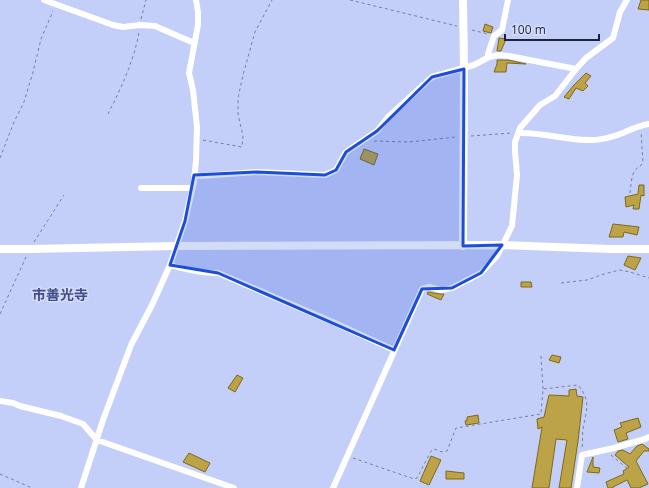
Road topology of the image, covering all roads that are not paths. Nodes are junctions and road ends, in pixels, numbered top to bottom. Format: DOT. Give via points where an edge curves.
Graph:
graph roads {
  1 [pos="44,0"];
  2 [pos="196,0"];
  3 [pos="463,0"];
  4 [pos="508,0"];
  5 [pos="626,0"];
  6 [pos="194,43"];
  7 [pos="489,57"];
  8 [pos="576,68"];
  9 [pos="464,69"];
  10 [pos="649,124"];
  11 [pos="519,132"];
  12 [pos="194,175"];
  13 [pos="141,188"];
  14 [pos="192,188"];
  15 [pos="502,245"];
  16 [pos="176,246"];
  17 [pos="463,246"];
  18 [pos="0,249"];
  19 [pos="649,249"];
  20 [pos="170,265"];
  21 [pos="394,350"];
  22 [pos="0,401"];
  23 [pos="649,437"];
  24 [pos="97,440"];
  25 [pos="81,488"];
  26 [pos="234,488"];
  27 [pos="333,488"];
  28 [pos="577,488"];
  1 -- 6 [label="street" via="113,25 155,26"];
  2 -- 6 [label="street" via="198,24"];
  3 -- 9 [label="street"];
  4 -- 7 [label="street" via="502,30 494,36"];
  5 -- 8 [label="street" via="613,38"];
  6 -- 12 [label="street" via="189,73 197,127"];
  7 -- 8 [label="street" via="509,56"];
  7 -- 9 [label="street"];
  8 -- 11 [label="street" via="555,96 540,105"];
  9 -- 12 [label="street" via="432,77 388,117 377,131 346,152 336,170 326,175 257,172"];
  9 -- 17 [label="street"];
  10 -- 11 [label="street" via="640,125 618,135 593,140"];
  11 -- 15 [label="street" via="515,142 517,175 512,226"];
  12 -- 14 [label="street"];
  13 -- 14 [label="street"];
  14 -- 16 [label="street" via="185,221"];
  15 -- 17 [label="street"];
  15 -- 19 [label="street"];
  15 -- 21 [label="street" via="481,273 452,288 422,289"];
  16 -- 17 [label="street"];
  16 -- 18 [label="street"];
  16 -- 20 [label="street"];
  20 -- 21 [label="street" via="203,273 218,273"];
  20 -- 24 [label="street" via="131,345"];
  21 -- 27 [label="street"];
  22 -- 24 [label="street" via="83,424"];
  23 -- 28 [label="street" via="582,455"];
  24 -- 25 [label="street"];
  24 -- 26 [label="street"];
}
